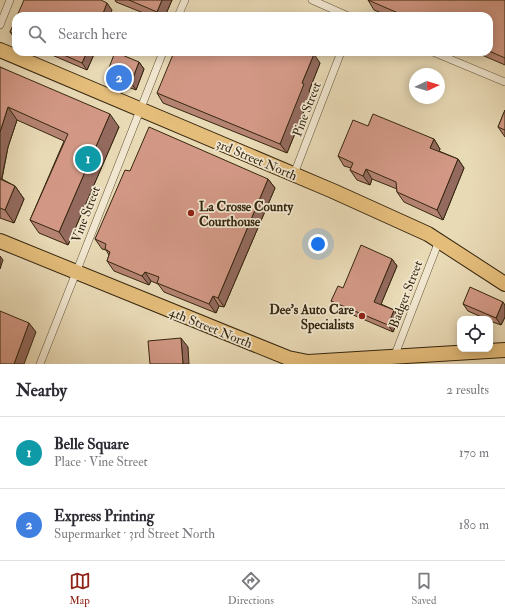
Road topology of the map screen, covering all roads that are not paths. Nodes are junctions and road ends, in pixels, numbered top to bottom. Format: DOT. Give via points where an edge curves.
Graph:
graph roads {
  1 [pos="10,0"];
  2 [pos="185,0"];
  3 [pos="312,0"];
  4 [pos="180,12"];
  5 [pos="339,12"];
  6 [pos="0,24"];
  7 [pos="0,50"];
  8 [pos="12,55"];
  9 [pos="14,56"];
  10 [pos="161,56"];
  11 [pos="339,56"];
  12 [pos="443,56"];
  13 [pos="505,82"];
  14 [pos="140,109"];
  15 [pos="294,174"];
  16 [pos="0,240"];
  17 [pos="439,241"];
  18 [pos="76,272"];
  19 [pos="505,284"];
  20 [pos="505,350"];
  21 [pos="394,357"];
  22 [pos="40,364"];
  1 -- 6 [label="street"];
  2 -- 4 [label="street"];
  3 -- 5 [label="street"];
  7 -- 8 [label="highway, 3rd Street North"];
  9 -- 14 [label="highway, 3rd Street North"];
  10 -- 14 [label="street, Vine Street"];
  11 -- 15 [label="street, Pine Street"];
  12 -- 13 [label="street"];
  14 -- 15 [label="highway, 3rd Street North"];
  14 -- 18 [label="street, Vine Street"];
  15 -- 17 [label="highway, 3rd Street North"];
  16 -- 18 [label="highway, 4th Street North"];
  17 -- 19 [label="highway, 3rd Street North"];
  17 -- 21 [label="street, Badger Street"];
  18 -- 21 [label="highway, 4th Street North" via="288,358 308,362"];
  18 -- 22 [label="street, Vine Street"];
  20 -- 21 [label="highway, 4th Street North"];
}
